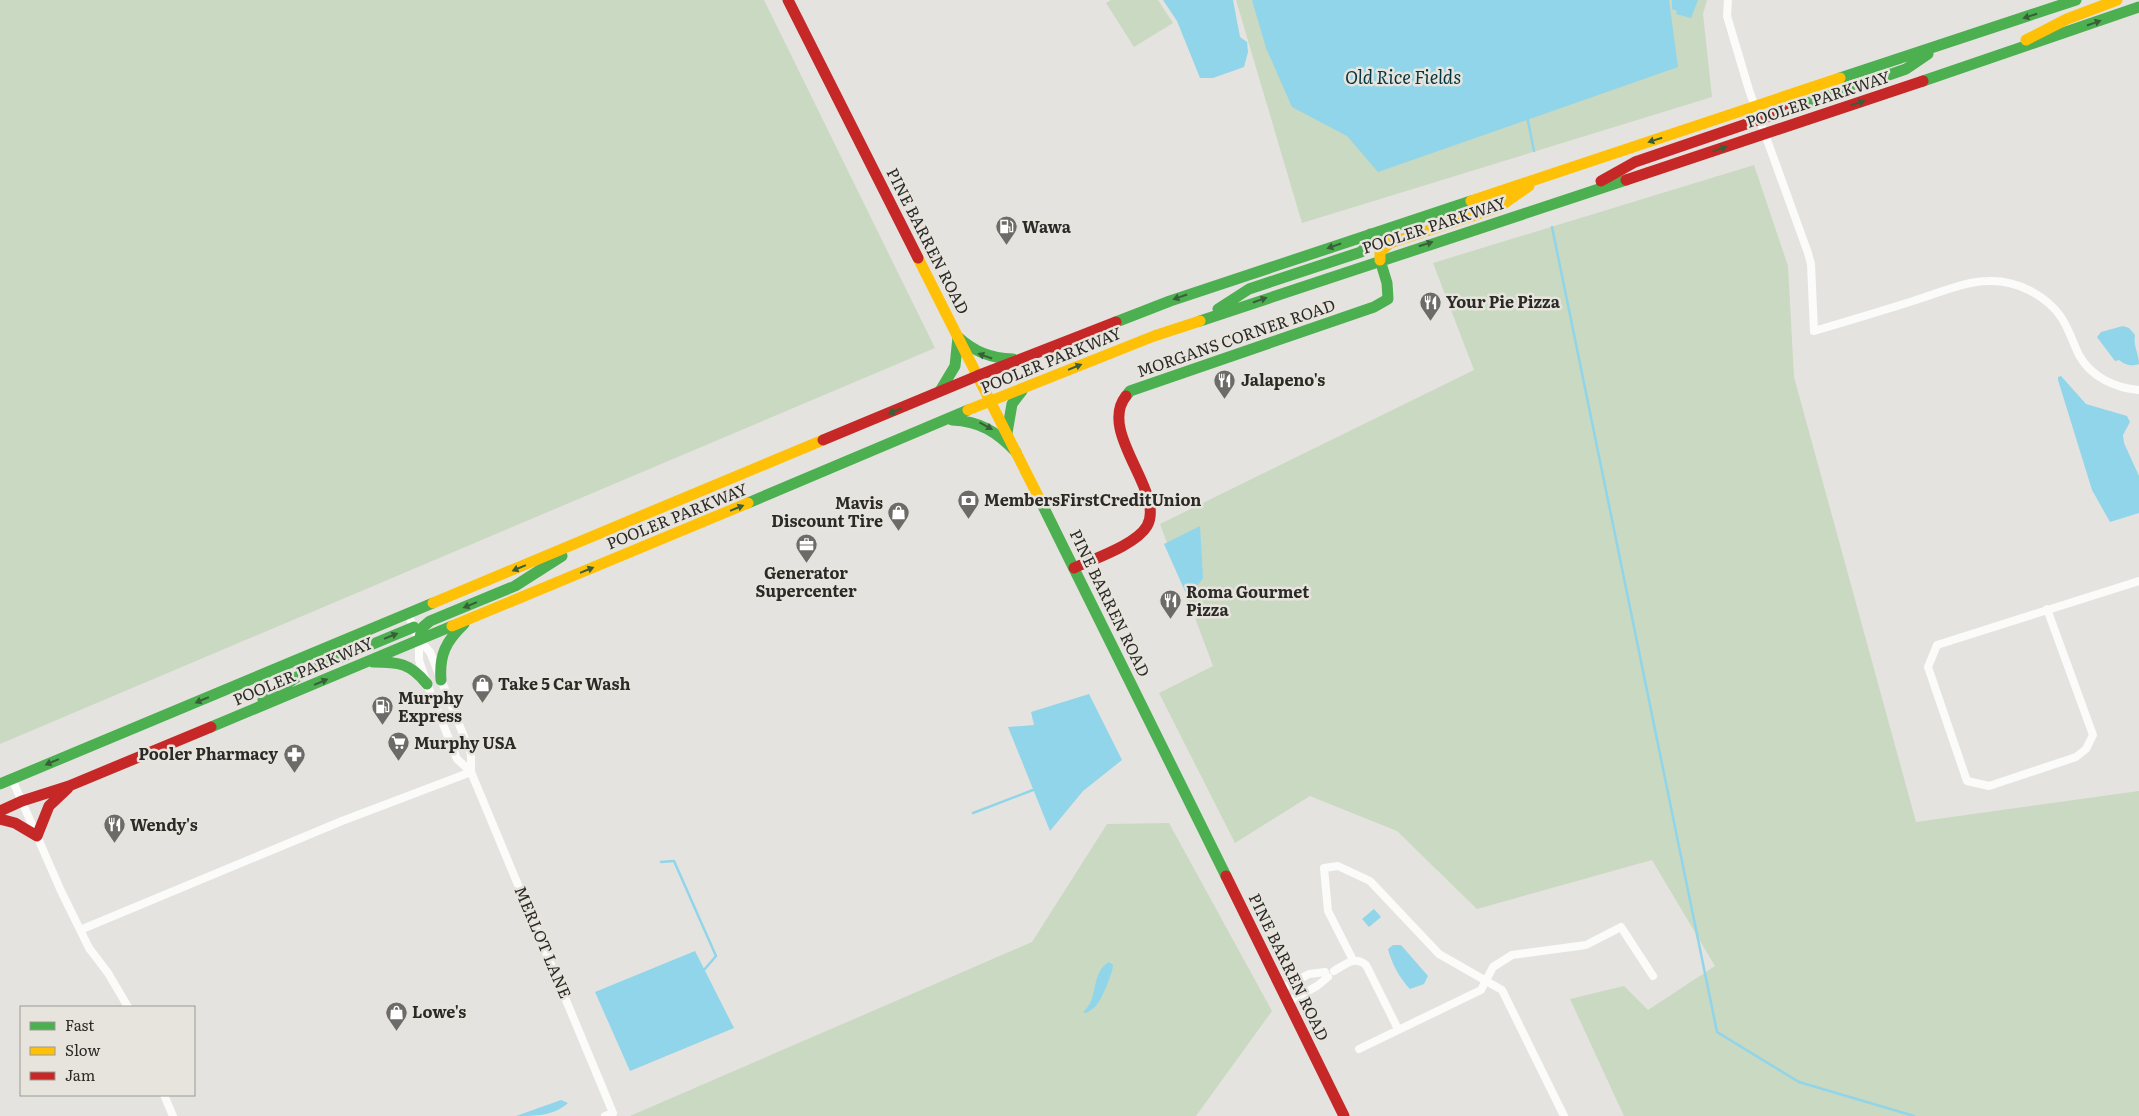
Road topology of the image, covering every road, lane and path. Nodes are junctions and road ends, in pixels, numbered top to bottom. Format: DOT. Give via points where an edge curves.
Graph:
graph roads {
  1 [pos="788,0"];
  2 [pos="1728,0"];
  3 [pos="2076,0"];
  4 [pos="2117,0"];
  5 [pos="2139,7"];
  6 [pos="1943,44"];
  7 [pos="2004,53"];
  8 [pos="1755,107"];
  9 [pos="1759,119"];
  10 [pos="1764,134"];
  11 [pos="1541,178"];
  12 [pos="1578,194"];
  13 [pos="1370,234"];
  14 [pos="1380,260"];
  15 [pos="1204,319"];
  16 [pos="958,337"];
  17 [pos="1019,359"];
  18 [pos="977,376"];
  19 [pos="1029,386"];
  20 [pos="2139,390"];
  21 [pos="940,392"];
  22 [pos="991,401"];
  23 [pos="947,420"];
  24 [pos="1007,433"];
  25 [pos="1016,452"];
  26 [pos="588,539"];
  27 [pos="1074,568"];
  28 [pos="2139,581"];
  29 [pos="2047,609"];
  30 [pos="408,614"];
  31 [pos="471,618"];
  32 [pos="414,627"];
  33 [pos="419,640"];
  34 [pos="368,662"];
  35 [pos="441,680"];
  36 [pos="427,684"];
  37 [pos="240,715"];
  38 [pos="471,772"];
  39 [pos="12,779"];
  40 [pos="0,784"];
  41 [pos="69,786"];
  42 [pos="22,801"];
  43 [pos="0,811"];
  44 [pos="0,819"];
  45 [pos="37,836"];
  46 [pos="80,930"];
  47 [pos="1353,960"];
  48 [pos="1329,973"];
  49 [pos="1653,976"];
  50 [pos="1486,980"];
  51 [pos="1281,989"];
  52 [pos="1288,1002"];
  53 [pos="128,1006"];
  54 [pos="1398,1029"];
  55 [pos="1359,1049"];
  56 [pos="164,1096"];
  57 [pos="173,1116"];
  58 [pos="605,1116"];
  59 [pos="1344,1116"];
  60 [pos="1564,1116"];
  1 -- 16 [label="main road, PINE BARREN ROAD"];
  2 -- 8 [label="street" via="1727,16"];
  3 -- 6 [label="main road, POOLER PARKWAY, one-way"];
  4 -- 7 [label="main road" via="2046,28"];
  7 -- 5 [label="main road, POOLER PARKWAY, one-way"];
  6 -- 8 [label="main road, POOLER PARKWAY"];
  6 -- 9 [label="main road" via="1906,68"];
  10 -- 7 [label="main road, POOLER PARKWAY, one-way"];
  8 -- 9 [label="street"];
  8 -- 11 [label="main road, POOLER PARKWAY, one-way"];
  9 -- 10 [label="street"];
  9 -- 12 [label="main road" via="1635,162"];
  12 -- 10 [label="main road, POOLER PARKWAY, one-way"];
  10 -- 20 [label="street" via="1811,264 1814,331 1956,287 1982,281 2005,282 2030,291 2050,305 2065,325 2081,358 2093,372 2118,387"];
  11 -- 13 [label="main road, POOLER PARKWAY"];
  11 -- 14 [label="main road" via="1499,207 1390,243 1380,252"];
  14 -- 12 [label="main road, POOLER PARKWAY, one-way"];
  13 -- 15 [label="main road" via="1361,252 1249,289"];
  13 -- 17 [label="main road, POOLER PARKWAY, one-way" via="1170,301"];
  15 -- 14 [label="main road, POOLER PARKWAY, one-way"];
  14 -- 27 [label="main road, MORGANS CORNER ROAD" via="1388,299 1374,307 1130,391 1119,406 1118,424 1150,509 1148,526 1138,536"];
  19 -- 15 [label="main road, POOLER PARKWAY, one-way"];
  17 -- 16 [label="main road, one-way" via="992,359 980,355"];
  16 -- 18 [label="main road, PINE BARREN ROAD"];
  16 -- 21 [label="main road" via="956,369"];
  17 -- 18 [label="main road, POOLER PARKWAY"];
  18 -- 21 [label="main road, POOLER PARKWAY"];
  18 -- 22 [label="main road, PINE BARREN ROAD"];
  19 -- 22 [label="main road, POOLER PARKWAY"];
  19 -- 24 [label="main road" via="1016,395 1012,403"];
  21 -- 26 [label="main road, POOLER PARKWAY, one-way"];
  22 -- 23 [label="main road, POOLER PARKWAY"];
  22 -- 24 [label="main road, PINE BARREN ROAD"];
  23 -- 25 [label="main road, one-way" via="978,422 1001,436"];
  31 -- 23 [label="main road, POOLER PARKWAY, one-way"];
  24 -- 25 [label="main road, PINE BARREN ROAD"];
  25 -- 27 [label="main road, PINE BARREN ROAD"];
  26 -- 30 [label="main road, POOLER PARKWAY, one-way"];
  26 -- 33 [label="main road, one-way" via="515,586 430,621 423,627"];
  27 -- 51 [label="main road, PINE BARREN ROAD"];
  28 -- 29 [label="street"];
  29 -- 29 [label="street" via="1937,645 1928,667 1967,781 1989,786 2076,757 2086,749 2093,735"];
  30 -- 32 [label="street, MERLOT LANE"];
  30 -- 39 [label="main road, POOLER PARKWAY, one-way"];
  31 -- 33 [label="main road, POOLER PARKWAY"];
  31 -- 35 [label="main road" via="445,646 439,661"];
  32 -- 33 [label="street, MERLOT LANE"];
  37 -- 32 [label="main road, one-way" via="302,673"];
  33 -- 34 [label="main road, POOLER PARKWAY"];
  33 -- 35 [label="street, MERLOT LANE" via="430,652"];
  33 -- 36 [label="street, MERLOT LANE" via="419,660"];
  34 -- 36 [label="main road" via="409,665"];
  37 -- 34 [label="main road, POOLER PARKWAY, one-way"];
  35 -- 38 [label="street, MERLOT LANE" via="472,754"];
  36 -- 38 [label="street, MERLOT LANE" via="458,759"];
  37 -- 41 [label="main road, POOLER PARKWAY"];
  38 -- 46 [label="street" via="342,821"];
  38 -- 58 [label="street, MERLOT LANE" via="613,1112"];
  39 -- 40 [label="main road, POOLER PARKWAY"];
  39 -- 42 [label="street"];
  41 -- 42 [label="main road, POOLER PARKWAY"];
  41 -- 45 [label="main road" via="49,806"];
  42 -- 43 [label="main road, POOLER PARKWAY"];
  42 -- 45 [label="street"];
  44 -- 45 [label="main road" via="21,825"];
  45 -- 46 [label="street"];
  46 -- 53 [label="street"];
  47 -- 48 [label="street"];
  47 -- 50 [label="street" via="1327,907 1324,868 1334,866 1373,883 1439,954"];
  47 -- 54 [label="street" via="1362,962 1369,969"];
  48 -- 51 [label="street" via="1309,974"];
  48 -- 52 [label="street" via="1321,984"];
  49 -- 50 [label="street" via="1621,927 1586,945 1515,954 1493,967"];
  50 -- 54 [label="street" via="1481,990"];
  50 -- 60 [label="street" via="1504,993"];
  51 -- 52 [label="main road, PINE BARREN ROAD"];
  52 -- 59 [label="main road, PINE BARREN ROAD"];
  54 -- 55 [label="street"];
  56 -- 57 [label="street"];
}
